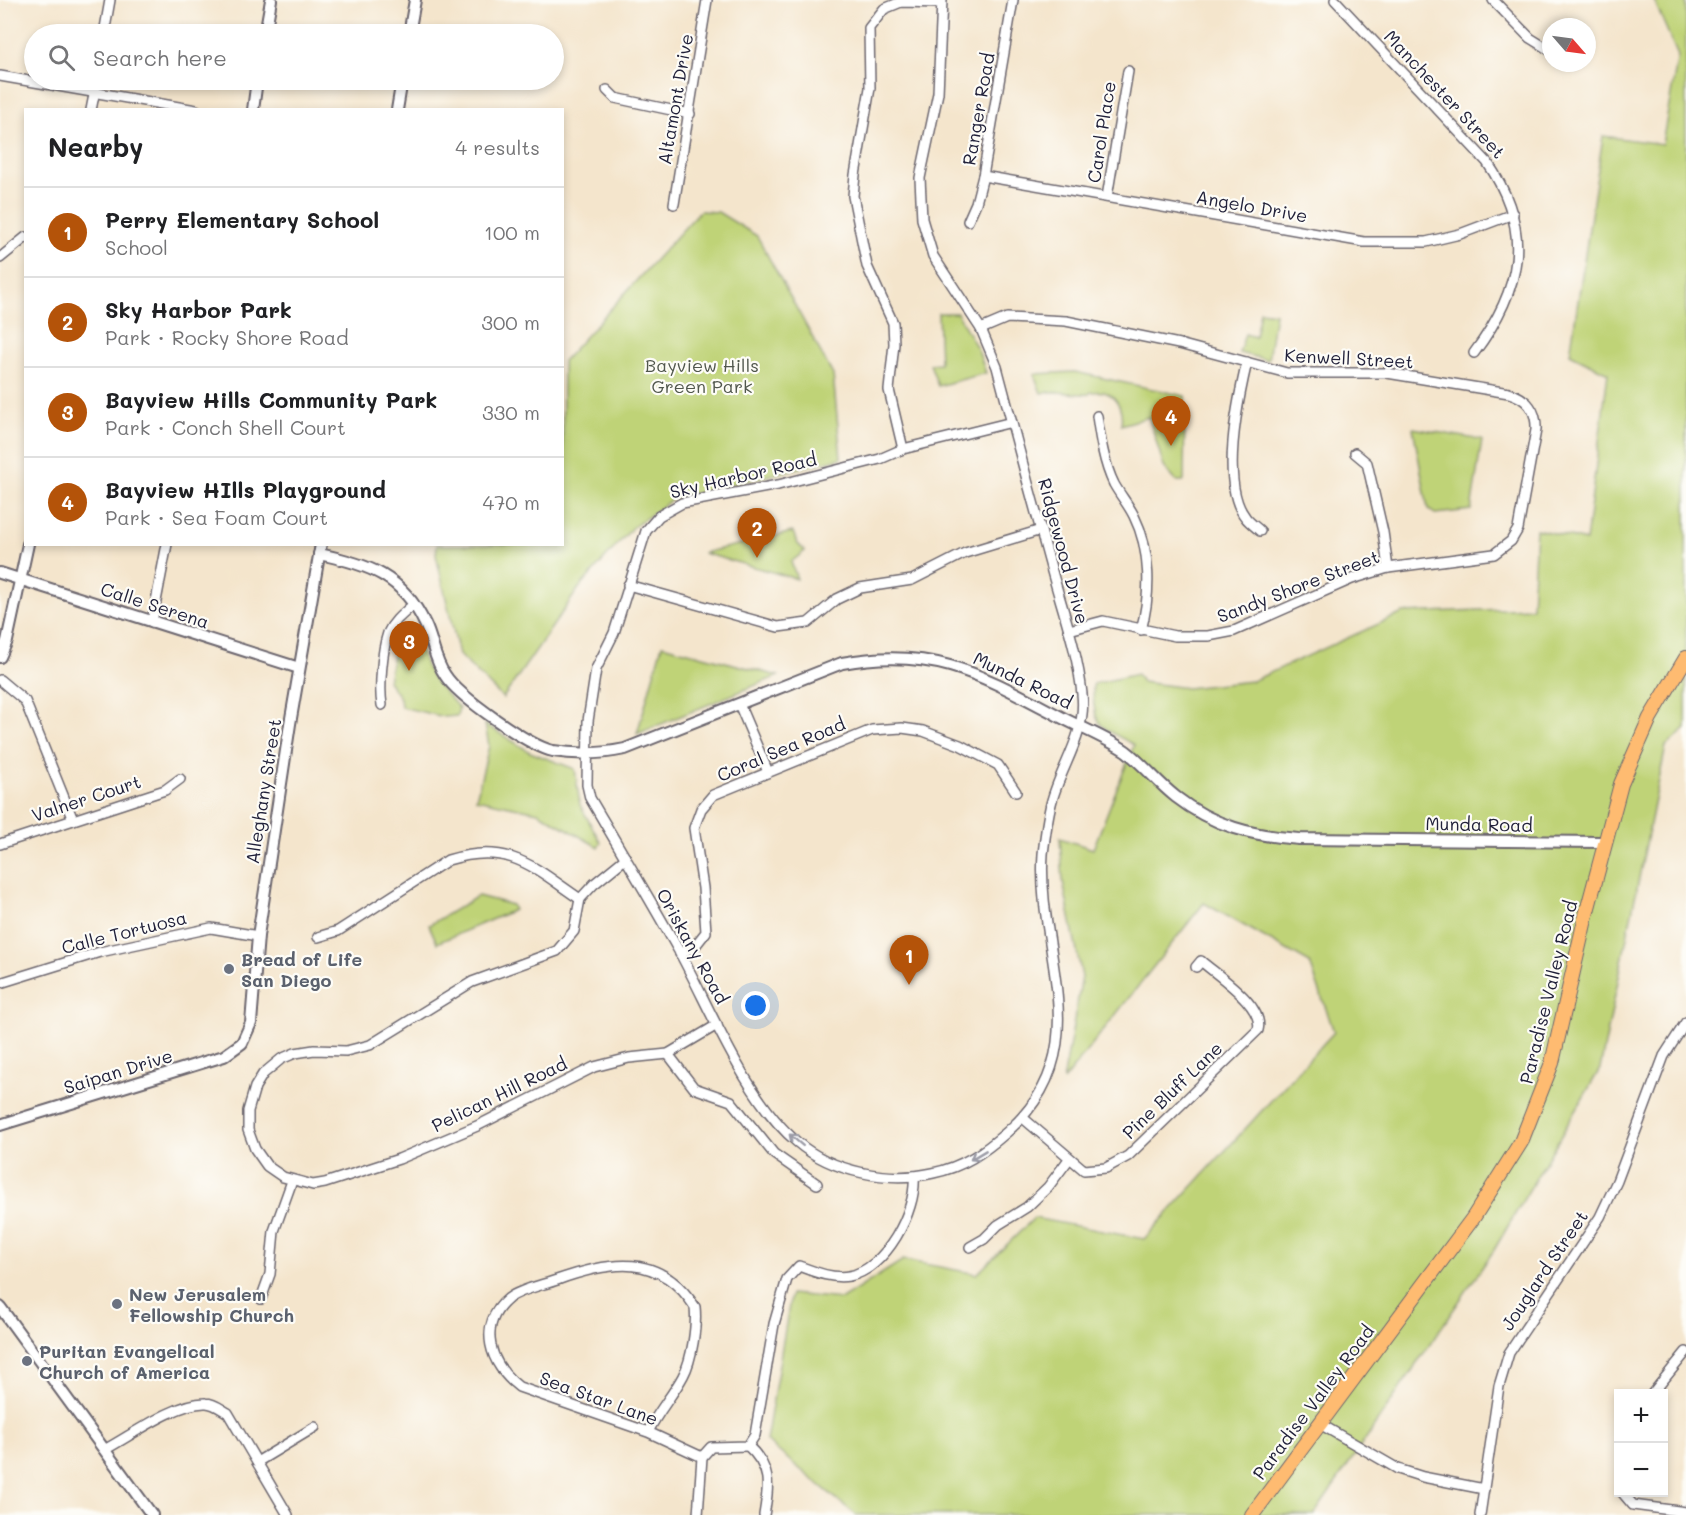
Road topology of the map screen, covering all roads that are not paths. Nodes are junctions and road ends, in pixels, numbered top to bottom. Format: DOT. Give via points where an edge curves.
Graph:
graph roads {
  1 [pos="110,0"];
  2 [pos="271,0"];
  3 [pos="415,0"];
  4 [pos="707,0"];
  5 [pos="1013,0"];
  6 [pos="1335,0"];
  7 [pos="1493,0"];
  8 [pos="942,2"];
  9 [pos="106,24"];
  10 [pos="267,24"];
  11 [pos="411,24"];
  12 [pos="1542,45"];
  13 [pos="1128,71"];
  14 [pos="0,75"];
  15 [pos="24,79"];
  16 [pos="84,90"];
  17 [pos="256,90"];
  18 [pos="400,90"];
  19 [pos="607,90"];
  20 [pos="95,92"];
  21 [pos="91,108"];
  22 [pos="185,108"];
  23 [pos="253,108"];
  24 [pos="397,108"];
  25 [pos="690,114"];
  26 [pos="983,176"];
  27 [pos="1107,198"];
  28 [pos="674,204"];
  29 [pos="1513,214"];
  30 [pos="968,221"];
  31 [pos="24,239"];
  32 [pos="0,258"];
  33 [pos="981,329"];
  34 [pos="1474,353"];
  35 [pos="1247,362"];
  36 [pos="1097,416"];
  37 [pos="1012,422"];
  38 [pos="903,449"];
  39 [pos="1355,453"];
  40 [pos="1041,530"];
  41 [pos="1260,531"];
  42 [pos="28,546"];
  43 [pos="167,546"];
  44 [pos="320,549"];
  45 [pos="1432,561"];
  46 [pos="1388,568"];
  47 [pos="0,573"];
  48 [pos="22,579"];
  49 [pos="628,585"];
  50 [pos="414,604"];
  51 [pos="152,622"];
  52 [pos="1069,630"];
  53 [pos="1141,630"];
  54 [pos="0,657"];
  55 [pos="1686,658"];
  56 [pos="299,668"];
  57 [pos="0,680"];
  58 [pos="740,704"];
  59 [pos="382,705"];
  60 [pos="1080,727"];
  61 [pos="587,754"];
  62 [pos="768,772"];
  63 [pos="180,779"];
  64 [pos="1016,792"];
  65 [pos="73,820"];
  66 [pos="1604,842"];
  67 [pos="0,844"];
  68 [pos="626,858"];
  69 [pos="580,899"];
  70 [pos="258,936"];
  71 [pos="318,937"];
  72 [pos="680,954"];
  73 [pos="1196,968"];
  74 [pos="0,983"];
  75 [pos="1686,1022"];
  76 [pos="717,1025"];
  77 [pos="242,1043"];
  78 [pos="668,1054"];
  79 [pos="1023,1118"];
  80 [pos="0,1125"];
  81 [pos="1069,1159"];
  82 [pos="914,1176"];
  83 [pos="292,1181"];
  84 [pos="817,1184"];
  85 [pos="970,1247"];
  86 [pos="261,1299"];
  87 [pos="0,1307"];
  88 [pos="1686,1352"];
  89 [pos="1683,1362"];
  90 [pos="1657,1389"];
  91 [pos="1320,1424"];
  92 [pos="315,1427"];
  93 [pos="648,1432"];
  94 [pos="748,1446"];
  95 [pos="106,1449"];
  96 [pos="702,1457"];
  97 [pos="257,1462"];
  98 [pos="1484,1489"];
  99 [pos="1626,1497"];
  100 [pos="1686,1512"];
  101 [pos="152,1515"];
  102 [pos="288,1515"];
  103 [pos="698,1515"];
  104 [pos="764,1515"];
  105 [pos="1252,1515"];
  106 [pos="1480,1515"];
  1 -- 9 [label="street"];
  2 -- 10 [label="street"];
  3 -- 11 [label="street"];
  4 -- 25 [label="street, Altamont Drive"];
  5 -- 26 [label="street, Ranger Road"];
  6 -- 29 [label="street, Manchester Street" via="1487,162 1500,180"];
  7 -- 12 [label="street"];
  8 -- 33 [label="street, Ridgewood Drive" via="938,93 922,164 920,206 933,256"];
  8 -- 38 [label="street" via="901,2 884,9 869,28 870,88 853,196 870,277 893,323 889,390"];
  13 -- 27 [label="street, Carol Place"];
  14 -- 15 [label="street"];
  16 -- 20 [label="street"];
  17 -- 23 [label="street"];
  18 -- 24 [label="street"];
  19 -- 25 [label="street" via="615,98"];
  20 -- 21 [label="street"];
  20 -- 22 [label="street"];
  25 -- 28 [label="street, Altamont Drive"];
  26 -- 27 [label="street, Angelo Drive"];
  26 -- 30 [label="street, Ranger Road"];
  27 -- 29 [label="street, Angelo Drive" via="1364,242 1426,242"];
  29 -- 34 [label="street, Manchester Street" via="1517,249 1512,286 1496,322"];
  31 -- 32 [label="street"];
  33 -- 35 [label="street, Kenwell Street" via="1006,318 1066,321"];
  33 -- 37 [label="street, Ridgewood Drive" via="997,367"];
  35 -- 41 [label="street" via="1237,403 1233,466 1240,506 1245,518"];
  35 -- 45 [label="street, Kenwell Street" via="1287,373 1387,373 1509,393 1528,404 1535,416 1536,430 1515,535 1494,554"];
  36 -- 53 [label="street" via="1113,482 1135,517 1145,551 1147,607"];
  37 -- 38 [label="street, Sky Harbor Road"];
  37 -- 40 [label="street, Ridgewood Drive"];
  38 -- 49 [label="street, Sky Harbor Road" via="820,474 674,506 658,516 646,531"];
  39 -- 46 [label="street" via="1368,463"];
  40 -- 49 [label="street" via="964,553 912,580 860,588 837,599 808,623 778,627"];
  40 -- 52 [label="street, Ridgewood Drive"];
  42 -- 48 [label="street"];
  43 -- 51 [label="street"];
  44 -- 50 [label="street, Munda Road" via="376,570"];
  44 -- 56 [label="street, Alleghany Street"];
  45 -- 46 [label="street, Sandy Shore Street"];
  46 -- 53 [label="street, Sandy Shore Street" via="1352,579 1234,631 1175,636"];
  47 -- 48 [label="street, Calle Serena"];
  48 -- 51 [label="street, Calle Serena"];
  48 -- 54 [label="street" via="8,641"];
  49 -- 61 [label="street, Sky Harbor Road" via="614,633 596,669 590,694"];
  50 -- 59 [label="street" via="388,633 379,692"];
  50 -- 61 [label="street, Munda Road" via="445,675 464,697 550,751"];
  51 -- 56 [label="street, Calle Serena"];
  52 -- 53 [label="street, Sandy Shore Street" via="1103,621"];
  52 -- 60 [label="street, Ridgewood Drive" via="1083,697"];
  55 -- 66 [label="main road, Paradise Valley Road" via="1650,718 1622,784"];
  56 -- 70 [label="street, Alleghany Street"];
  57 -- 65 [label="street" via="25,701"];
  58 -- 60 [label="street, Munda Road" via="842,663 909,657 964,669"];
  58 -- 61 [label="street, Munda Road" via="625,749"];
  58 -- 62 [label="street"];
  60 -- 66 [label="street, Munda Road" via="1125,751 1177,798 1215,822 1251,835"];
  60 -- 79 [label="street, Ridgewood Drive" via="1051,801 1043,853 1060,997 1058,1041 1039,1094"];
  61 -- 68 [label="street, Oriskany Road" via="590,798"];
  62 -- 64 [label="street, Coral Sea Road" via="872,730 902,728 923,731 960,745 998,765"];
  62 -- 72 [label="street, Coral Sea Road" via="713,795 701,809 694,828 706,933 695,946"];
  63 -- 65 [label="street, Valner Court" via="165,790"];
  65 -- 67 [label="street, Valner Court"];
  66 -- 91 [label="main road, Paradise Valley Road" via="1552,1063 1521,1142 1473,1218"];
  68 -- 69 [label="street"];
  68 -- 72 [label="street, Oriskany Road"];
  69 -- 71 [label="street" via="520,859 489,852 467,855 448,861 338,932"];
  69 -- 83 [label="street" via="574,931 548,957 472,982 370,1045 346,1051 295,1053 267,1070 249,1101 248,1131 267,1166"];
  70 -- 74 [label="street, Calle Tortuosa" via="211,928 100,952"];
  70 -- 77 [label="street, Alleghany Street" via="250,1023"];
  72 -- 76 [label="street, Oriskany Road"];
  73 -- 81 [label="street, Pine Bluff Lane" via="1201,961 1253,1007 1259,1019 1258,1030 1121,1161 1106,1168 1084,1170"];
  75 -- 98 [label="street, Jouglard Street" via="1664,1056 1600,1217 1509,1353 1499,1386"];
  76 -- 78 [label="street, Pelican Hill Road"];
  82 -- 76 [label="street, Oriskany Road, one-way" via="888,1177 853,1171 798,1143 766,1111"];
  77 -- 80 [label="street, Saipan Drive" via="224,1056"];
  78 -- 83 [label="street, Pelican Hill Road" via="594,1067 477,1126 399,1159 325,1183"];
  78 -- 84 [label="street" via="694,1088 731,1101 774,1154"];
  79 -- 81 [label="street, Pine Bluff Lane"];
  79 -- 82 [label="street, Oriskany Road, one-way" via="972,1159 944,1171"];
  81 -- 85 [label="street" via="1027,1207"];
  82 -- 94 [label="street" via="913,1201 907,1218 871,1266 839,1277 799,1266 787,1278 774,1324 755,1435"];
  83 -- 86 [label="street" via="274,1231 270,1274"];
  87 -- 95 [label="street"];
  88 -- 89 [label="street"];
  89 -- 90 [label="street"];
  91 -- 98 [label="street" via="1398,1468"];
  91 -- 105 [label="main road, Paradise Valley Road"];
  92 -- 97 [label="street"];
  93 -- 93 [label="street, Sea Star Lane" via="684,1374 696,1317 688,1294 667,1276 642,1267 608,1264 510,1297 492,1322 489,1345 506,1377 519,1387"];
  93 -- 96 [label="street, Sea Star Lane"];
  94 -- 96 [label="street" via="711,1447"];
  94 -- 104 [label="street" via="761,1458 769,1483"];
  95 -- 97 [label="street" via="187,1406 206,1403 228,1413"];
  95 -- 101 [label="street"];
  96 -- 103 [label="street"];
  97 -- 102 [label="street"];
  98 -- 106 [label="street, Jouglard Street"];
  99 -- 100 [label="street" via="1633,1505"];
}
